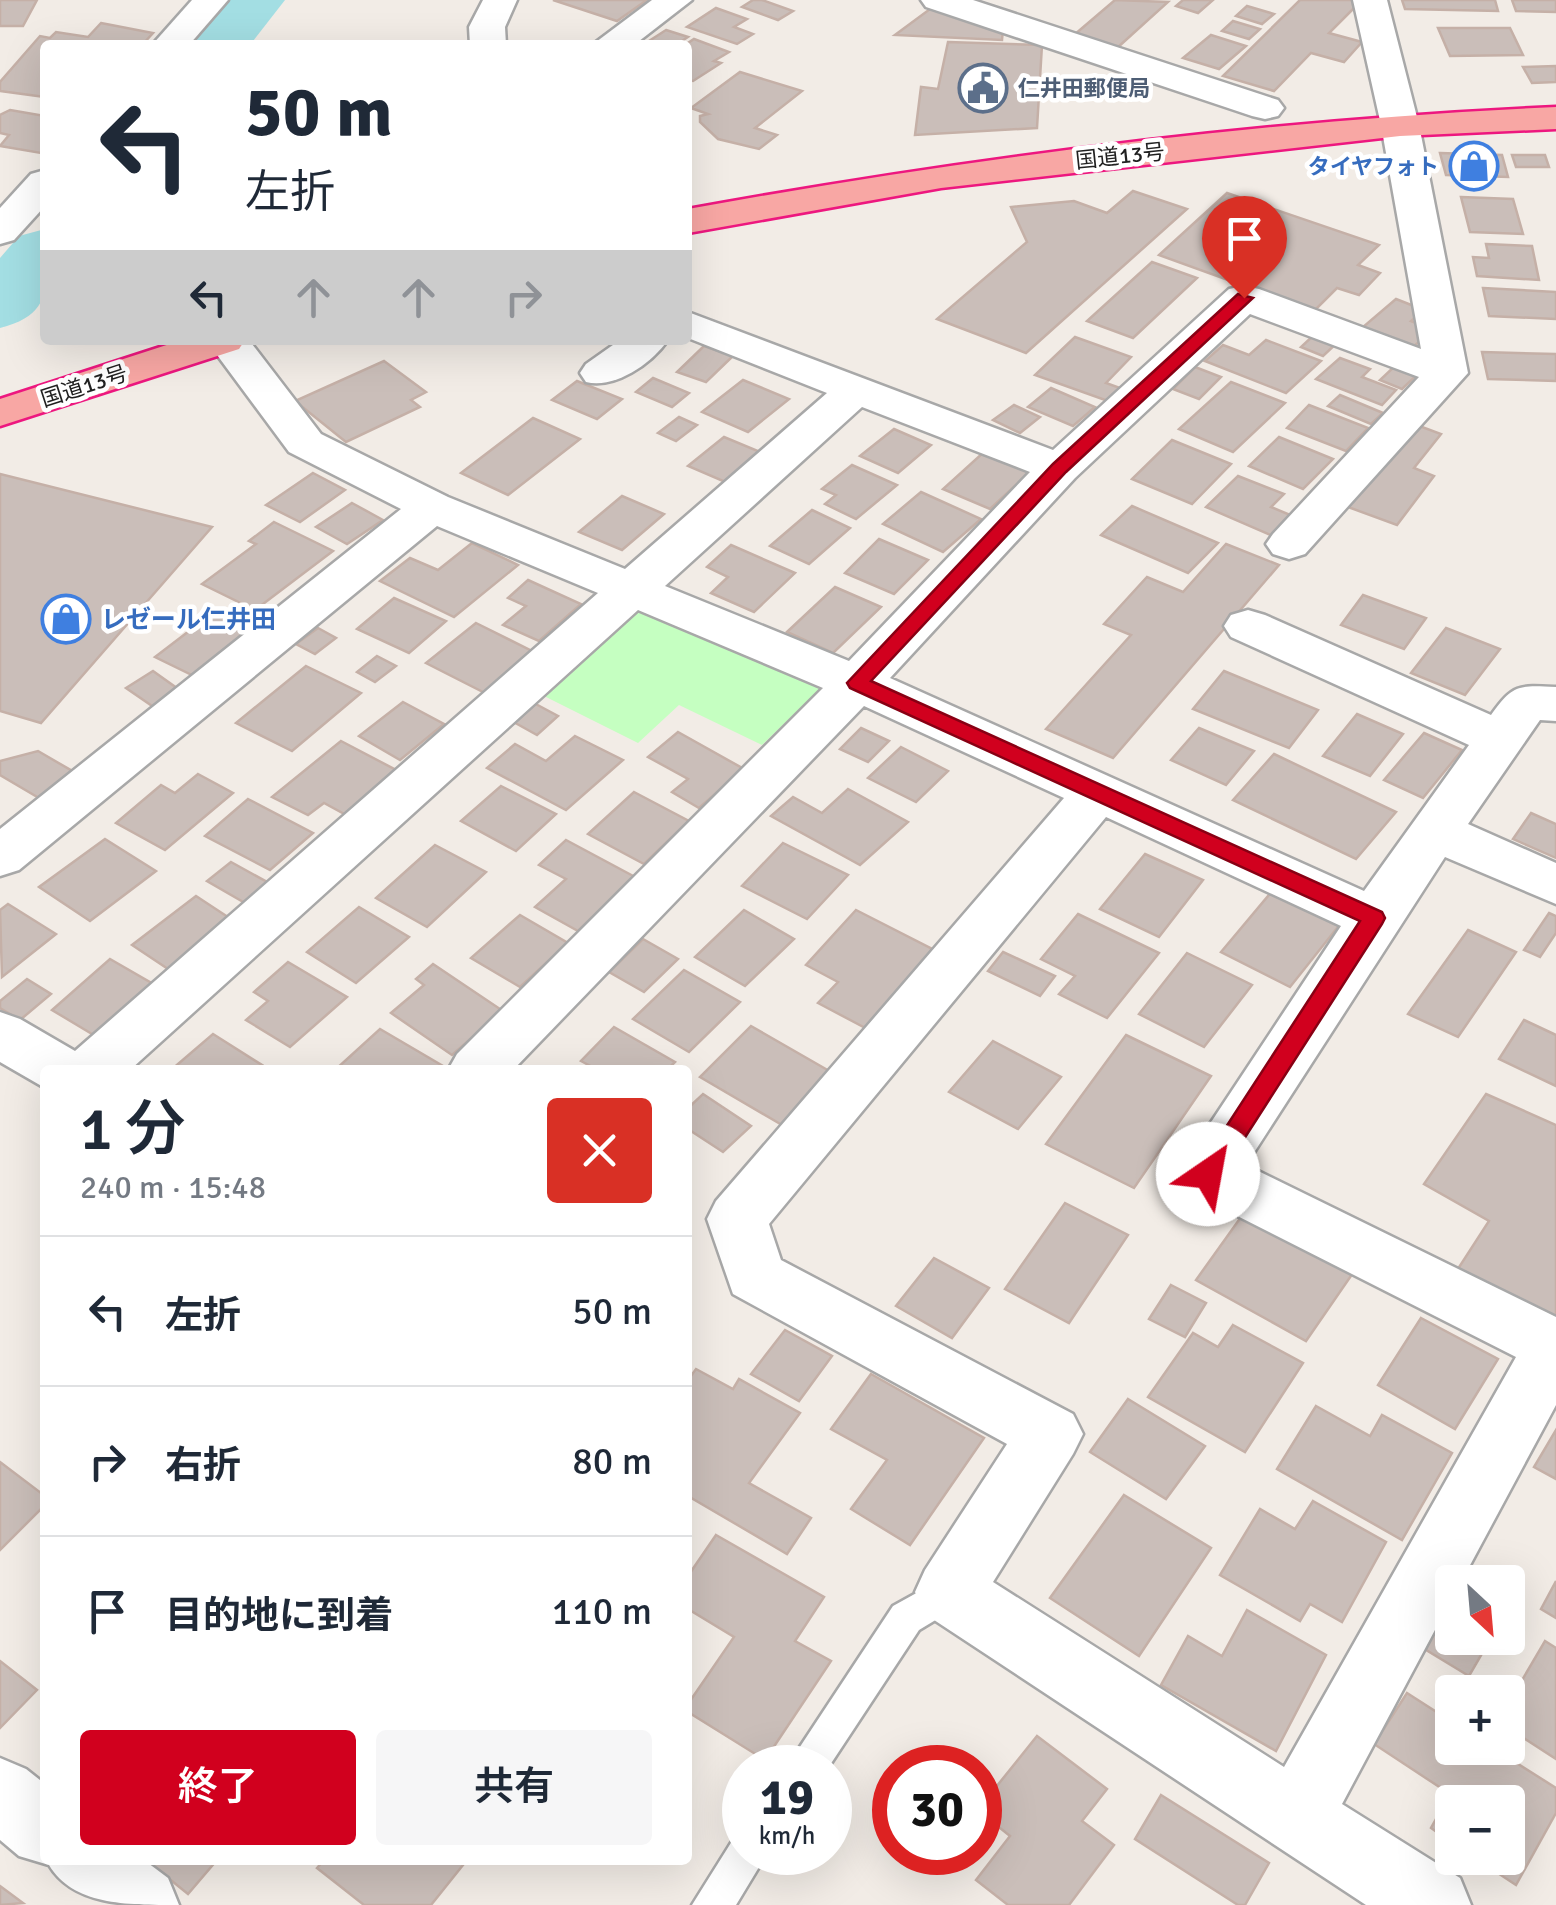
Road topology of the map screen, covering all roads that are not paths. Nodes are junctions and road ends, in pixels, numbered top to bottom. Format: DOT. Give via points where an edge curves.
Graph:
graph roads {
  1 [pos="211,0"];
  2 [pos="500,0"];
  3 [pos="675,0"];
  4 [pos="938,0"];
  5 [pos="1042,0"];
  6 [pos="1370,0"];
  7 [pos="1014,23"];
  8 [pos="175,40"];
  9 [pos="488,40"];
  10 [pos="617,40"];
  11 [pos="1265,108"];
  12 [pos="1556,118"];
  13 [pos="1400,125"];
  14 [pos="40,188"];
  15 [pos="692,221"];
  16 [pos="0,232"];
  17 [pos="692,326"];
  18 [pos="211,345"];
  19 [pos="230,345"];
  20 [pos="640,345"];
  21 [pos="602,373"];
  22 [pos="1446,373"];
  23 [pos="858,388"];
  24 [pos="0,414"];
  25 [pos="1060,468"];
  26 [pos="432,507"];
  27 [pos="1288,544"];
  28 [pos="634,590"];
  29 [pos="1248,626"];
  30 [pos="857,683"];
  31 [pos="1556,704"];
  32 [pos="1500,739"];
  33 [pos="1098,792"];
  34 [pos="1436,831"];
  35 [pos="0,857"];
  36 [pos="1556,884"];
  37 [pos="1374,918"];
  38 [pos="0,1034"];
  39 [pos="52,1065"];
  40 [pos="98,1065"];
  41 [pos="482,1065"];
  42 [pos="1555,1347"];
  43 [pos="949,1592"];
  44 [pos="820,1745"];
  45 [pos="0,1794"];
  46 [pos="1296,1816"];
  47 [pos="40,1826"];
  48 [pos="90,1865"];
  49 [pos="732,1875"];
  50 [pos="141,1905"];
  51 [pos="712,1905"];
  52 [pos="1433,1905"];
  1 -- 8 [label="street"];
  2 -- 9 [label="street"];
  3 -- 10 [label="street"];
  4 -- 7 [label="street"];
  5 -- 7 [label="street"];
  6 -- 13 [label="street"];
  7 -- 11 [label="street"];
  12 -- 13 [label="highway, 国道13号"];
  13 -- 15 [label="highway, 国道13号" via="941,176"];
  13 -- 22 [label="street"];
  14 -- 16 [label="street"];
  17 -- 23 [label="street"];
  18 -- 24 [label="highway, 国道13号"];
  19 -- 26 [label="street" via="306,442"];
  20 -- 21 [label="street"];
  22 -- 25 [label="street" via="1244,298"];
  22 -- 27 [label="street"];
  23 -- 25 [label="street"];
  23 -- 28 [label="street"];
  25 -- 30 [label="street"];
  26 -- 28 [label="street"];
  26 -- 35 [label="street"];
  28 -- 30 [label="street"];
  28 -- 40 [label="street"];
  29 -- 32 [label="street"];
  30 -- 33 [label="street"];
  30 -- 41 [label="street"];
  31 -- 32 [label="street" via="1526,702"];
  32 -- 34 [label="street"];
  33 -- 37 [label="street"];
  33 -- 43 [label="street" via="737,1219 755,1276 1050,1434"];
  34 -- 36 [label="street"];
  34 -- 37 [label="street"];
  37 -- 42 [label="street" via="1208,1174"];
  38 -- 39 [label="street"];
  42 -- 46 [label="street"];
  43 -- 44 [label="lane" via="906,1618"];
  43 -- 46 [label="street"];
  45 -- 47 [label="street"];
  46 -- 52 [label="street"];
  48 -- 50 [label="street"];
  49 -- 51 [label="lane"];
}
